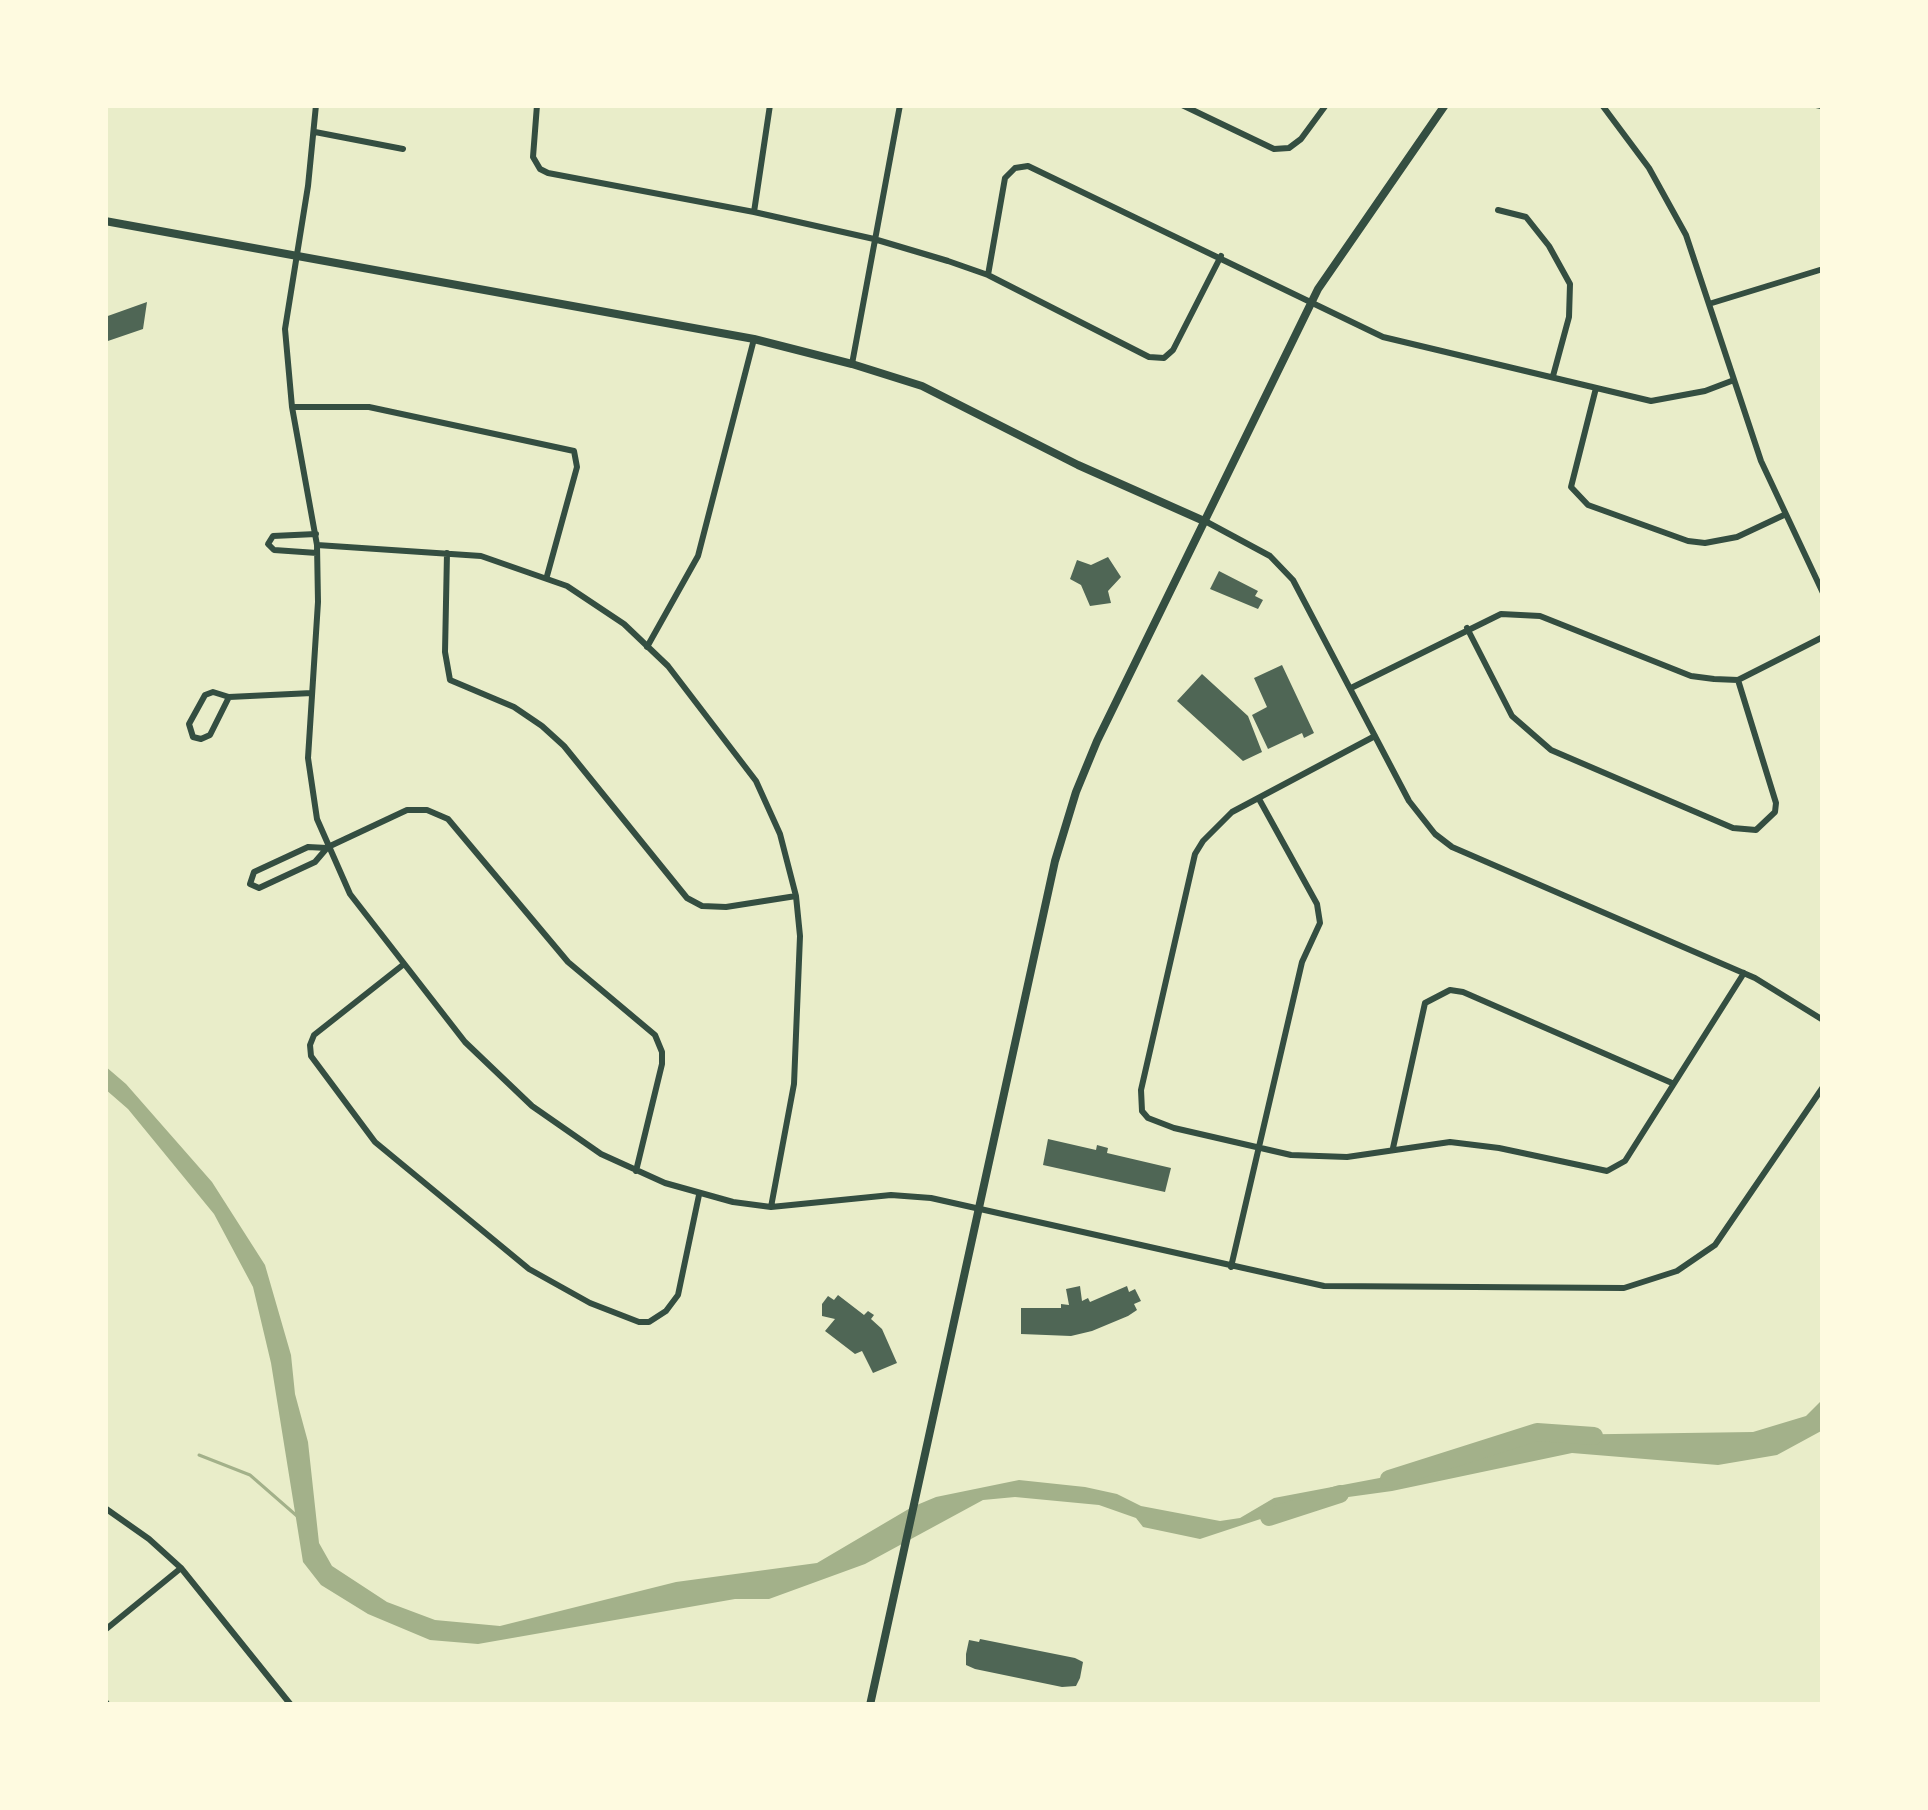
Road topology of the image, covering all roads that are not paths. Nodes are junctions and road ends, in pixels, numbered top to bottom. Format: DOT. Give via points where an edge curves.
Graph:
graph roads {
  1 [pos="316,105"];
  2 [pos="537,105"];
  3 [pos="770,105"];
  4 [pos="900,105"];
  5 [pos="1182,105"];
  6 [pos="1326,105"];
  7 [pos="1445,105"];
  8 [pos="1602,105"];
  9 [pos="315,132"];
  10 [pos="403,148"];
  11 [pos="1498,210"];
  12 [pos="754,212"];
  13 [pos="105,220"];
  14 [pos="874,238"];
  15 [pos="297,256"];
  16 [pos="1220,256"];
  17 [pos="1823,269"];
  18 [pos="988,275"];
  19 [pos="1312,301"];
  20 [pos="1712,303"];
  21 [pos="754,339"];
  22 [pos="853,364"];
  23 [pos="1553,376"];
  24 [pos="1734,380"];
  25 [pos="1595,388"];
  26 [pos="292,407"];
  27 [pos="1784,514"];
  28 [pos="1204,520"];
  29 [pos="316,534"];
  30 [pos="317,549"];
  31 [pos="447,553"];
  32 [pos="547,576"];
  33 [pos="1823,593"];
  34 [pos="1467,628"];
  35 [pos="1823,637"];
  36 [pos="647,646"];
  37 [pos="1738,680"];
  38 [pos="1351,688"];
  39 [pos="312,694"];
  40 [pos="229,697"];
  41 [pos="1376,736"];
  42 [pos="1259,799"];
  43 [pos="326,848"];
  44 [pos="796,896"];
  45 [pos="404,964"];
  46 [pos="1744,973"];
  47 [pos="1823,1020"];
  48 [pos="1672,1083"];
  49 [pos="1823,1087"];
  50 [pos="1257,1148"];
  51 [pos="1393,1148"];
  52 [pos="636,1171"];
  53 [pos="699,1195"];
  54 [pos="771,1207"];
  55 [pos="977,1208"];
  56 [pos="1232,1267"];
  57 [pos="105,1508"];
  58 [pos="181,1568"];
  59 [pos="105,1630"];
  60 [pos="291,1705"];
  61 [pos="870,1705"];
  1 -- 9 [label="street"];
  2 -- 12 [label="street" via="532,148 540,169"];
  3 -- 12 [label="street"];
  4 -- 14 [label="street"];
  5 -- 6 [label="street" via="1274,149 1301,139"];
  7 -- 19 [label="main road"];
  8 -- 20 [label="street" via="1678,218"];
  9 -- 10 [label="street"];
  9 -- 15 [label="street"];
  11 -- 23 [label="street" via="1526,217 1570,284"];
  12 -- 14 [label="street"];
  13 -- 15 [label="main road"];
  14 -- 18 [label="street"];
  14 -- 22 [label="street"];
  15 -- 21 [label="main road"];
  15 -- 26 [label="street" via="285,329"];
  16 -- 18 [label="street" via="1177,343 1160,359"];
  16 -- 18 [label="street" via="1021,165 1005,178"];
  16 -- 19 [label="street"];
  17 -- 20 [label="street"];
  19 -- 23 [label="street" via="1383,337"];
  19 -- 28 [label="main road"];
  20 -- 24 [label="street"];
  21 -- 22 [label="main road"];
  21 -- 36 [label="street" via="698,556"];
  22 -- 28 [label="main road" via="922,386"];
  23 -- 25 [label="street"];
  24 -- 25 [label="street" via="1651,400"];
  24 -- 27 [label="street"];
  25 -- 27 [label="street" via="1571,487 1588,505 1705,543"];
  26 -- 29 [label="street"];
  26 -- 32 [label="street" via="369,407 574,451 577,467"];
  27 -- 33 [label="street"];
  28 -- 38 [label="street" via="1270,556 1293,580"];
  28 -- 55 [label="main road" via="1076,792"];
  29 -- 30 [label="street"];
  29 -- 30 [label="street" via="275,535 268,544"];
  30 -- 31 [label="street"];
  30 -- 39 [label="street"];
  31 -- 32 [label="street"];
  31 -- 44 [label="street" via="450,680 542,726 687,898 726,907"];
  32 -- 36 [label="street"];
  34 -- 37 [label="street" via="1525,613 1691,676"];
  34 -- 37 [label="street" via="1512,716 1551,750 1733,828 1756,830 1776,803"];
  34 -- 38 [label="street"];
  35 -- 37 [label="street"];
  36 -- 44 [label="street" via="756,781"];
  38 -- 41 [label="street"];
  39 -- 40 [label="street"];
  39 -- 43 [label="street" via="309,773"];
  40 -- 40 [label="street" via="210,735 193,737 188,724 205,695"];
  41 -- 42 [label="street"];
  41 -- 46 [label="street" via="1422,820 1451,848"];
  42 -- 50 [label="street" via="1320,923 1302,962"];
  42 -- 50 [label="street" via="1220,823 1195,854 1140,1100 1154,1121"];
  43 -- 43 [label="street" via="308,847 252,873 249,882 261,887 315,862"];
  43 -- 45 [label="street"];
  43 -- 52 [label="street" via="406,810 438,813 457,827 557,951 659,1042 662,1064"];
  44 -- 54 [label="street" via="794,1084"];
  45 -- 52 [label="street" via="495,1074"];
  45 -- 53 [label="street" via="314,1035 311,1056 374,1142 516,1259 590,1303 649,1322 678,1295"];
  46 -- 47 [label="street"];
  46 -- 48 [label="street"];
  48 -- 51 [label="street" via="1625,1161 1606,1171 1450,1142"];
  48 -- 51 [label="street" via="1450,990 1425,1004"];
  49 -- 56 [label="street" via="1715,1244 1641,1286 1324,1286"];
  50 -- 51 [label="street" via="1315,1158"];
  50 -- 56 [label="street"];
  52 -- 53 [label="street"];
  53 -- 54 [label="street"];
  54 -- 55 [label="street" via="903,1195"];
  55 -- 56 [label="street"];
  55 -- 61 [label="main road"];
  57 -- 58 [label="street"];
  58 -- 59 [label="street"];
  58 -- 60 [label="street"];
}
